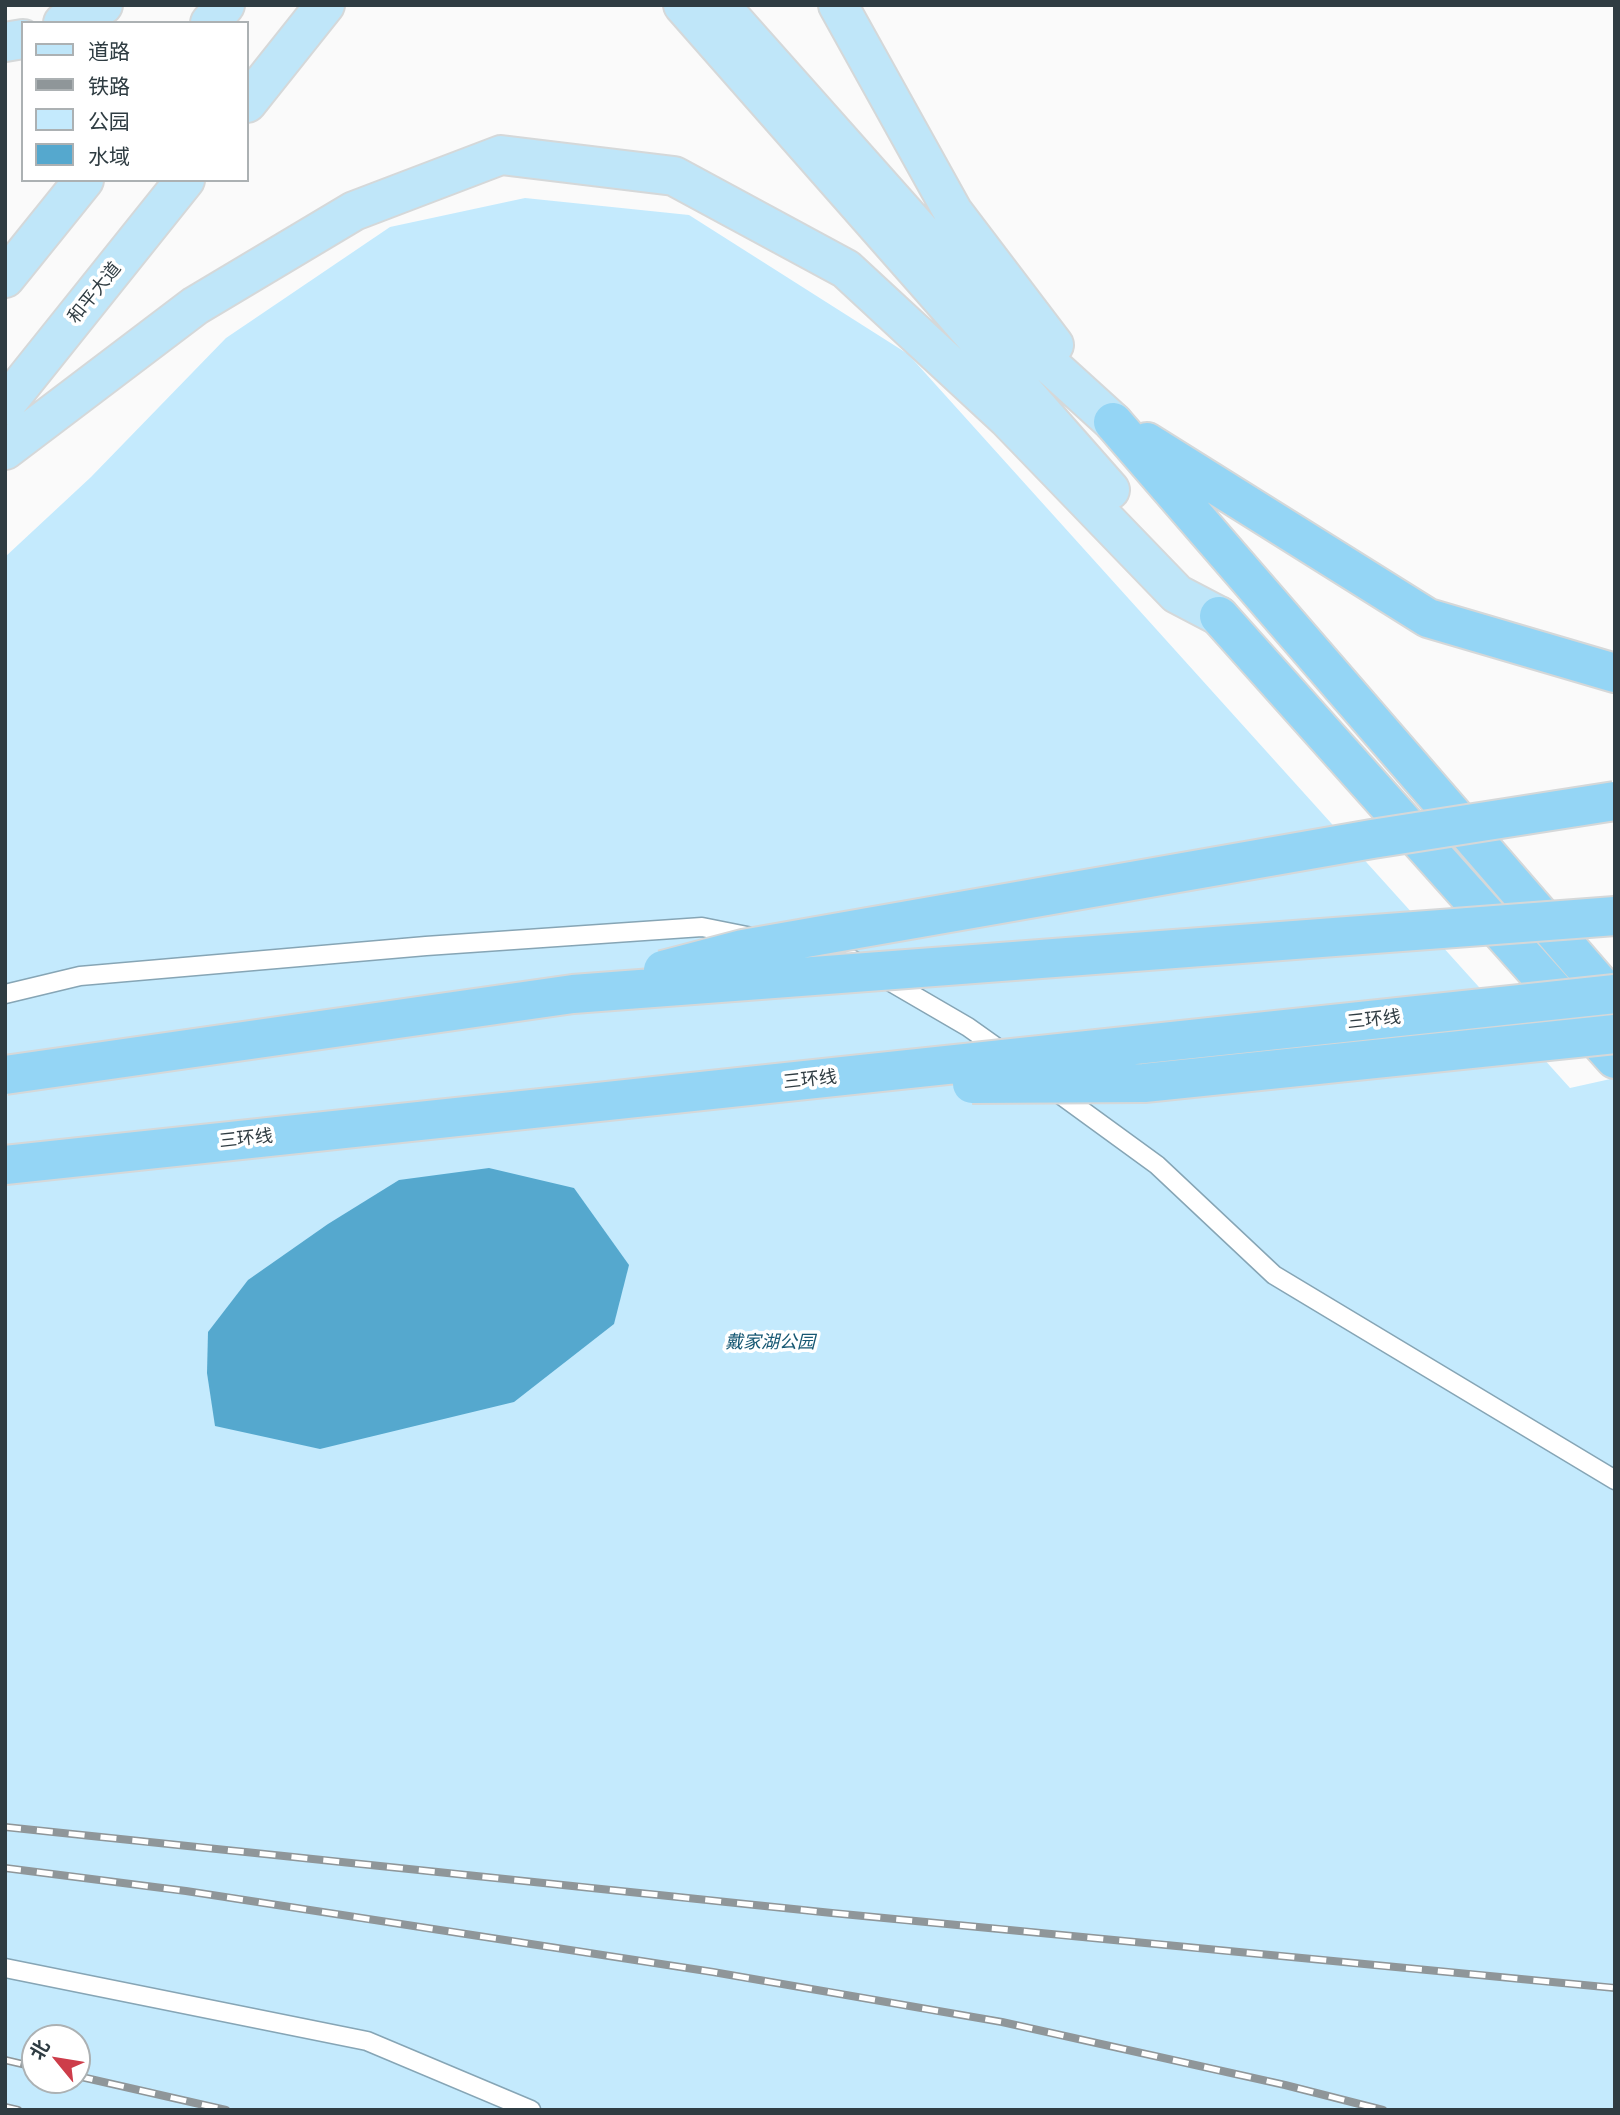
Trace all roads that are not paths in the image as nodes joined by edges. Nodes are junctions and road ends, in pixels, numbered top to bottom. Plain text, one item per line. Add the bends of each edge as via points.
1 (103, 5) edge
2 (225, 5) edge
3 (325, 5) edge
4 (683, 5) edge
5 (719, 5) edge
6 (838, 5) edge
7 (67, 21) edge
8 (213, 21) edge
9 (248, 102) edge
10 (82, 182) edge
11 (183, 182) edge
12 (5, 278) edge
13 (988, 328) junction
14 (5, 405) edge
15 (1113, 422) junction
16 (5, 450) edge
17 (1219, 616) junction
18 (1615, 673) edge
19 (1615, 801) edge
20 (1615, 916) edge
21 (5, 994) edge
22 (573, 994) junction
23 (1615, 994) edge
24 (1615, 1002) edge
25 (1615, 1034) edge
26 (1615, 1059) edge
27 (5, 1074) edge
28 (756, 1085) junction
29 (5, 1165) edge
30 (1615, 1480) edge
31 (5, 1968) edge
32 (531, 2110) edge

1 - 7 main road
2 - 8 main road
3 - 9 main road
4 - 13 main road
5 - 13 main road
6 - 15 main road via 953,212
10 - 12 main road
11 - 14 main road, 和平大道
13 - 15 main road
13 - 17 main road
15 - 18 highway via 1428,618
15 - 24 highway
16 - 17 main road via 195,306 355,211 501,155 674,176 846,269 1007,418 1177,594
17 - 26 highway
19 - 22 highway, bridge via 743,949
20 - 22 highway, bridge
21 - 30 lane via 80,976 702,927 846,957 968,1027 1157,1165 1274,1275
22 - 27 highway, bridge
23 - 28 highway, 三环线, bridge
25 - 28 highway, bridge via 1144,1083
28 - 29 highway, 三环线, bridge
31 - 32 lane via 367,2041

